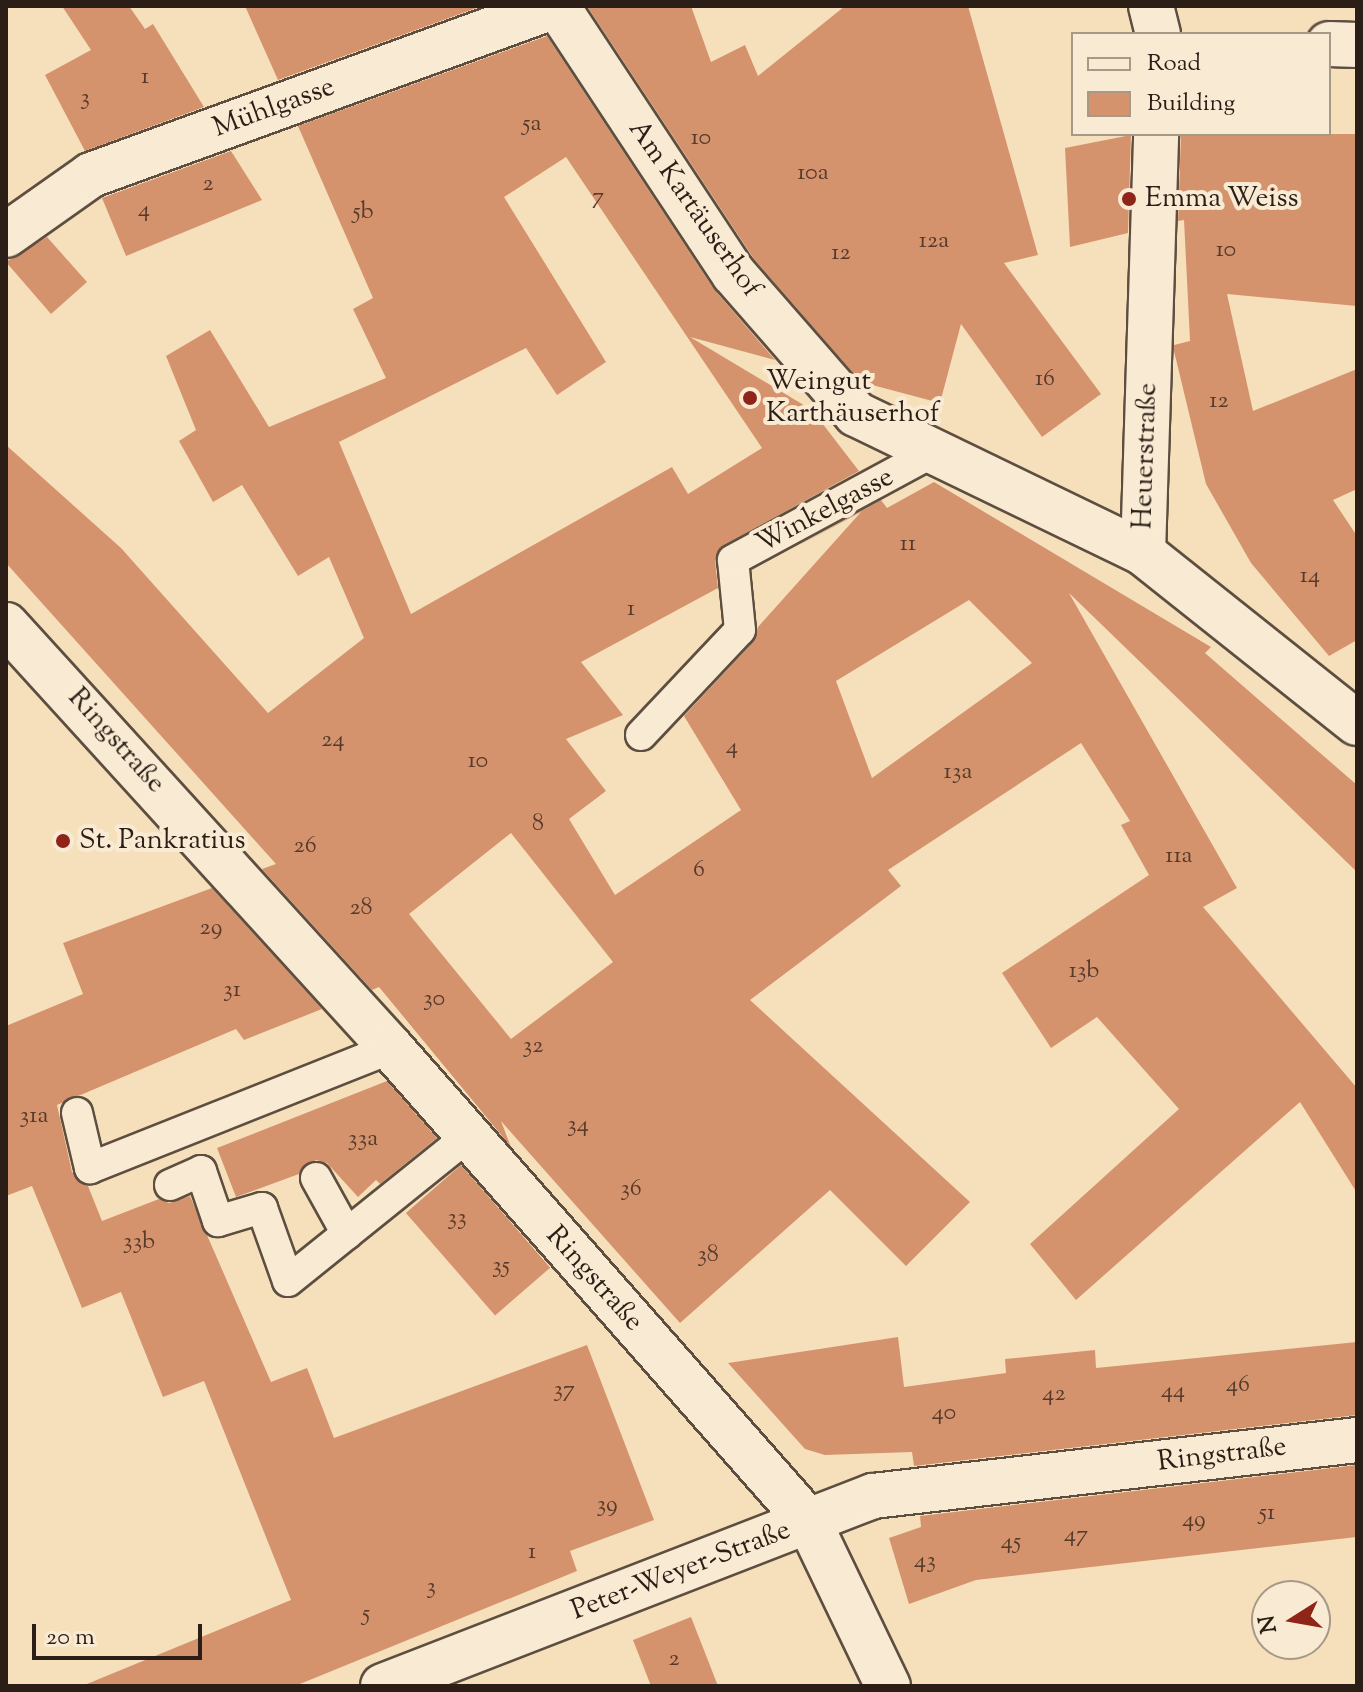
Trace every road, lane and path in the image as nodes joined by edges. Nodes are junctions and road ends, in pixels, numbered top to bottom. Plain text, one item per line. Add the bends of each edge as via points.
1 (556, 6) edge
2 (1151, 6) edge
3 (1158, 32) edge
4 (1331, 44) edge
5 (1357, 45) edge
6 (1156, 136) edge
7 (6, 235) edge
8 (935, 451) junction
9 (1143, 553) junction
10 (6, 625) edge
11 (1357, 723) edge
12 (641, 735) dead end
13 (391, 1048) junction
14 (77, 1113) dead end
15 (467, 1137) junction
16 (316, 1178) dead end
17 (170, 1185) dead end
18 (347, 1234) junction
19 (1357, 1440) edge
20 (809, 1522) junction
21 (383, 1686) edge
22 (888, 1686) edge

1 - 7 street, Mühlgasse via 91,175
1 - 8 street, Am Kartäuserhof via 734,274 856,414
2 - 3 street
4 - 5 street
6 - 9 street, Heuerstraße
8 - 9 street, Am Kartäuserhof
8 - 12 lane, Winkelgasse via 733,560 740,630
9 - 11 street, Heuerstraße
10 - 13 street, Ringstraße
13 - 14 lane via 90,1168
13 - 15 street, Ringstraße
15 - 18 lane
15 - 20 street, Ringstraße
16 - 18 lane
17 - 18 lane via 201,1171 218,1221 262,1208 288,1281
19 - 20 street, Ringstraße via 873,1496
20 - 21 street, Peter-Weyer-Straße
20 - 22 street, Peter-Weyer-Straße

